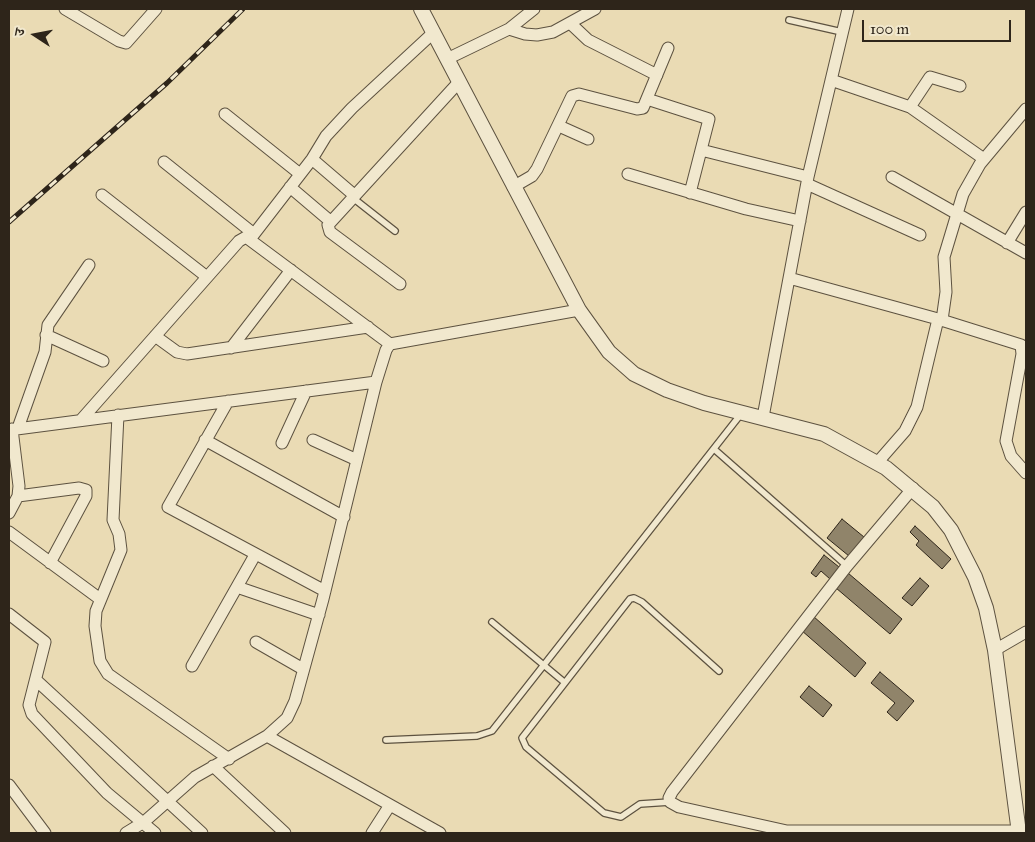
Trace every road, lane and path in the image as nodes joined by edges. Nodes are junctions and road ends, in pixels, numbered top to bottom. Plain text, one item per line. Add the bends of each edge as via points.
1 (65, 9) edge
2 (156, 9) edge
3 (421, 9) edge
4 (534, 9) edge
5 (595, 9) edge
6 (848, 9) edge
7 (789, 20) dead end
8 (570, 23) junction
9 (508, 29) junction
10 (842, 32) junction
11 (433, 33) junction
12 (668, 48) dead end
13 (447, 59) junction
14 (657, 75) junction
15 (831, 80) junction
16 (459, 82) junction
17 (960, 86) dead end
18 (647, 99) junction
19 (910, 108) junction
20 (1026, 109) edge
21 (225, 114) dead end
22 (559, 126) junction
23 (588, 139) dead end
24 (701, 150) junction
25 (312, 159) junction
26 (984, 160) junction
27 (164, 162) dead end
28 (300, 174) junction
29 (628, 174) dead end
30 (892, 177) dead end
31 (808, 181) junction
32 (290, 187) junction
33 (513, 187) junction
34 (690, 193) junction
35 (102, 194) dead end
36 (353, 196) junction
37 (1026, 212) edge
38 (955, 214) junction
39 (330, 221) junction
40 (800, 221) junction
41 (395, 231) dead end
42 (920, 235) dead end
43 (252, 236) junction
44 (1008, 243) junction
45 (1026, 253) edge
46 (88, 265) dead end
47 (291, 270) junction
48 (207, 277) junction
49 (789, 278) junction
50 (400, 284) dead end
51 (579, 310) junction
52 (940, 319) junction
53 (368, 327) junction
54 (46, 335) junction
55 (155, 336) junction
56 (390, 344) junction
57 (231, 348) junction
58 (103, 361) dead end
59 (376, 382) junction
60 (306, 391) junction
61 (228, 401) junction
62 (742, 412) junction
63 (118, 415) junction
64 (763, 417) junction
65 (81, 420) junction
66 (13, 429) edge
67 (205, 440) junction
68 (313, 440) dead end
69 (282, 443) dead end
70 (714, 449) junction
71 (358, 460) junction
72 (877, 463) junction
73 (1026, 473) edge
74 (913, 488) junction
75 (18, 496) junction
76 (9, 513) edge
77 (344, 517) junction
78 (9, 532) edge
79 (255, 555) junction
80 (50, 562) junction
81 (848, 566) junction
82 (237, 587) junction
83 (325, 591) junction
84 (100, 599) junction
85 (9, 614) edge
86 (318, 615) junction
87 (492, 622) dead end
88 (1026, 632) edge
89 (256, 642) dead end
90 (995, 650) junction
91 (544, 665) junction
92 (192, 666) dead end
93 (303, 669) junction
94 (720, 671) dead end
95 (36, 680) junction
96 (564, 682) junction
97 (267, 736) junction
98 (386, 740) dead end
99 (229, 758) junction
100 (213, 766) junction
101 (9, 785) edge
102 (166, 801) junction
103 (670, 802) junction
104 (390, 805) junction
105 (142, 823) junction
106 (1019, 832) edge
107 (45, 833) edge
108 (126, 833) edge
109 (155, 833) edge
110 (202, 833) edge
111 (285, 833) edge
112 (373, 833) edge
113 (440, 833) edge

1 - 2 street via 126,43
3 - 11 street
4 - 9 street
5 - 8 street
6 - 10 street
7 - 10 lane
8 - 9 street via 553,32 537,35
8 - 14 street via 588,40
9 - 13 street
10 - 15 street
11 - 13 street
11 - 25 street via 352,108 326,136
12 - 14 street
13 - 16 street
14 - 18 street
15 - 19 street
15 - 31 street
16 - 33 street
16 - 36 street
17 - 19 street via 930,77
18 - 22 street via 643,108 637,109 574,95
18 - 24 street via 709,119
19 - 26 street
20 - 26 street
21 - 28 street
22 - 23 street
22 - 33 street via 534,173
24 - 31 street
24 - 34 street
25 - 28 street
25 - 36 street
26 - 38 street via 969,181
27 - 43 street
28 - 32 street
29 - 34 street
30 - 38 street
31 - 40 street
31 - 42 street
32 - 39 street
32 - 43 street
33 - 51 street
34 - 40 street via 746,210
35 - 48 street
36 - 39 street
36 - 41 lane
37 - 44 street
38 - 44 street
38 - 52 street via 944,257 946,292
39 - 50 street via 330,232
40 - 49 street
43 - 47 street
43 - 48 street via 242,238
44 - 45 street
46 - 54 street via 48,325
47 - 53 street
47 - 57 street
48 - 55 street
49 - 52 street
49 - 64 street
51 - 56 street
51 - 62 street via 609,352 634,374 667,390
52 - 72 street via 917,407 905,431
52 - 73 street via 1021,345 1006,441 1011,456
53 - 56 street
53 - 57 street
54 - 58 street
54 - 66 street via 45,352
55 - 57 street via 182,354
55 - 65 street
56 - 59 street
59 - 60 street
59 - 71 street
60 - 61 street
60 - 69 street
61 - 63 street
61 - 67 street
62 - 64 street
62 - 70 lane
63 - 65 street
63 - 84 street via 113,520 121,550
64 - 72 street via 824,434
65 - 66 street
66 - 75 street
67 - 77 street
67 - 79 street via 168,507
68 - 71 street
70 - 81 lane
70 - 91 lane
71 - 77 street
72 - 74 street
74 - 81 street
74 - 90 street via 951,530 975,577
75 - 76 street
75 - 80 street via 79,488 86,490 86,496
77 - 83 street
78 - 80 street
79 - 82 street
79 - 83 street
80 - 84 street
81 - 103 street via 672,792
82 - 86 street
82 - 92 street
83 - 86 street
84 - 99 street via 95,626 104,669
85 - 95 street via 45,642
86 - 93 street
87 - 91 lane
88 - 90 street
89 - 93 street
90 - 106 street
91 - 96 lane
91 - 98 lane via 492,731 483,736
93 - 97 street via 287,718
94 - 96 lane via 634,598 626,603
95 - 102 street
95 - 105 street via 29,704 32,714 99,786
96 - 103 lane via 524,734 522,742 526,747 604,813 621,817 640,804
97 - 99 street
97 - 104 street
99 - 100 street
100 - 102 street
100 - 111 street
101 - 107 street
102 - 105 street
102 - 110 street
103 - 106 street via 679,807 787,831
104 - 112 street
104 - 113 street
105 - 108 street
105 - 109 street

